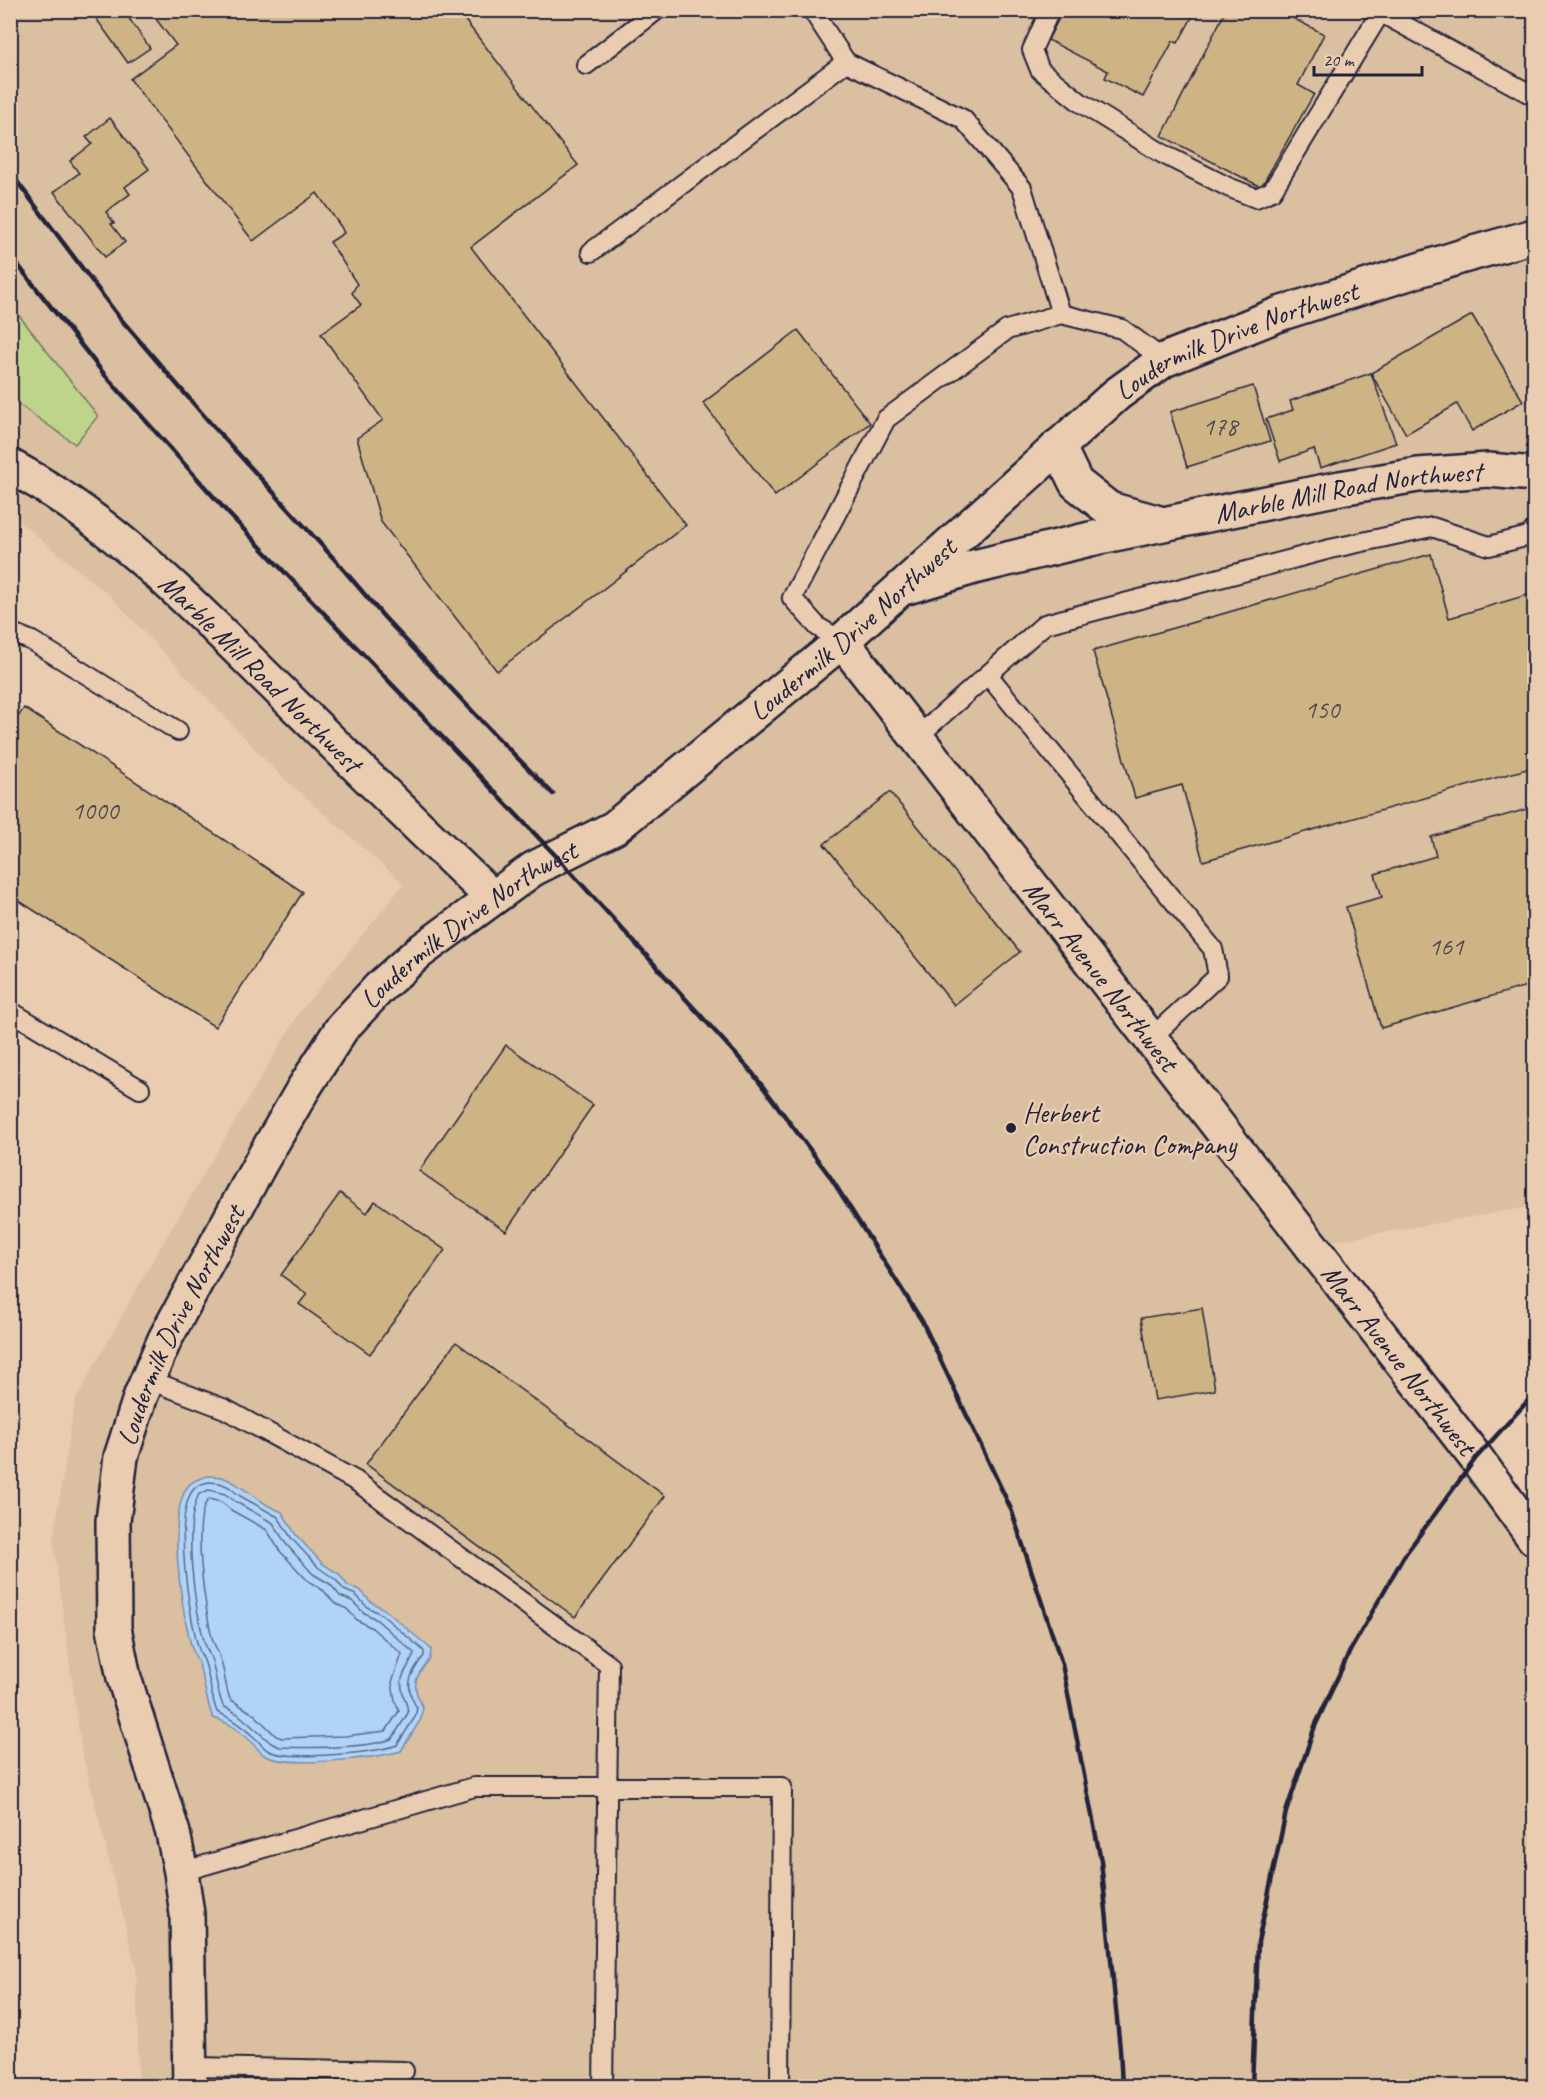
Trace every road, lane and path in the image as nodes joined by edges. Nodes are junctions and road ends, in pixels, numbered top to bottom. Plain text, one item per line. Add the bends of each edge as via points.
1 (657, 10) edge
2 (812, 10) edge
3 (1050, 10) edge
4 (1380, 11) edge
5 (846, 62) junction
6 (586, 65) dead end
7 (1534, 96) edge
8 (1534, 236) edge
9 (591, 252) dead end
10 (1061, 314) junction
11 (1164, 360) junction
12 (1058, 446) junction
13 (10, 465) edge
14 (1534, 474) edge
15 (1163, 524) junction
16 (1534, 530) edge
17 (898, 590) junction
18 (10, 632) edge
19 (842, 640) junction
20 (988, 675) junction
21 (178, 731) dead end
22 (917, 737) junction
23 (493, 898) junction
24 (10, 1011) edge
25 (1151, 1038) junction
26 (140, 1089) dead end
27 (147, 1379) junction
28 (1534, 1538) edge
29 (608, 1786) junction
30 (181, 1872) junction
31 (404, 2071) dead end
32 (191, 2077) edge
33 (603, 2086) edge
34 (780, 2086) edge

1 - 6 lane
2 - 5 lane
3 - 4 lane via 1032,50 1040,70 1081,103 1163,154 1256,198 1272,191
4 - 7 lane
5 - 9 lane
5 - 10 lane via 963,119 986,145 1022,188
8 - 11 street, Loudermilk Drive Northwest via 1282,313
10 - 11 lane via 1122,329
10 - 19 lane via 1007,330 886,419 792,598 818,627
11 - 12 street, Loudermilk Drive Northwest via 1117,394
12 - 15 street, Marble Mill Road Northwest via 1076,483 1109,509
12 - 17 street, Loudermilk Drive Northwest
13 - 23 street, Marble Mill Road Northwest via 87,513 144,560
14 - 15 street, Marble Mill Road Northwest via 1488,470 1418,475
15 - 17 street, Marble Mill Road Northwest via 1090,538
16 - 20 lane via 1529,536 1489,546 1432,526 1045,624
17 - 19 street, Loudermilk Drive Northwest
18 - 21 lane via 32,641
19 - 22 street, Marr Avenue Northwest
19 - 23 street, Loudermilk Drive Northwest via 614,828 533,869
20 - 22 lane
20 - 25 lane via 1213,949 1218,976
22 - 25 street, Marr Avenue Northwest
23 - 27 street, Loudermilk Drive Northwest via 418,953 342,1029 261,1162
24 - 26 lane
25 - 28 street, Marr Avenue Northwest
27 - 29 lane via 225,1409 356,1481 609,1665
27 - 30 street, Loudermilk Drive Northwest via 120,1468 113,1521 114,1628 124,1678 173,1833
29 - 30 lane via 474,1787
29 - 33 lane
29 - 34 lane via 782,1787
30 - 32 street, Loudermilk Drive Northwest via 187,1914
31 - 32 lane

